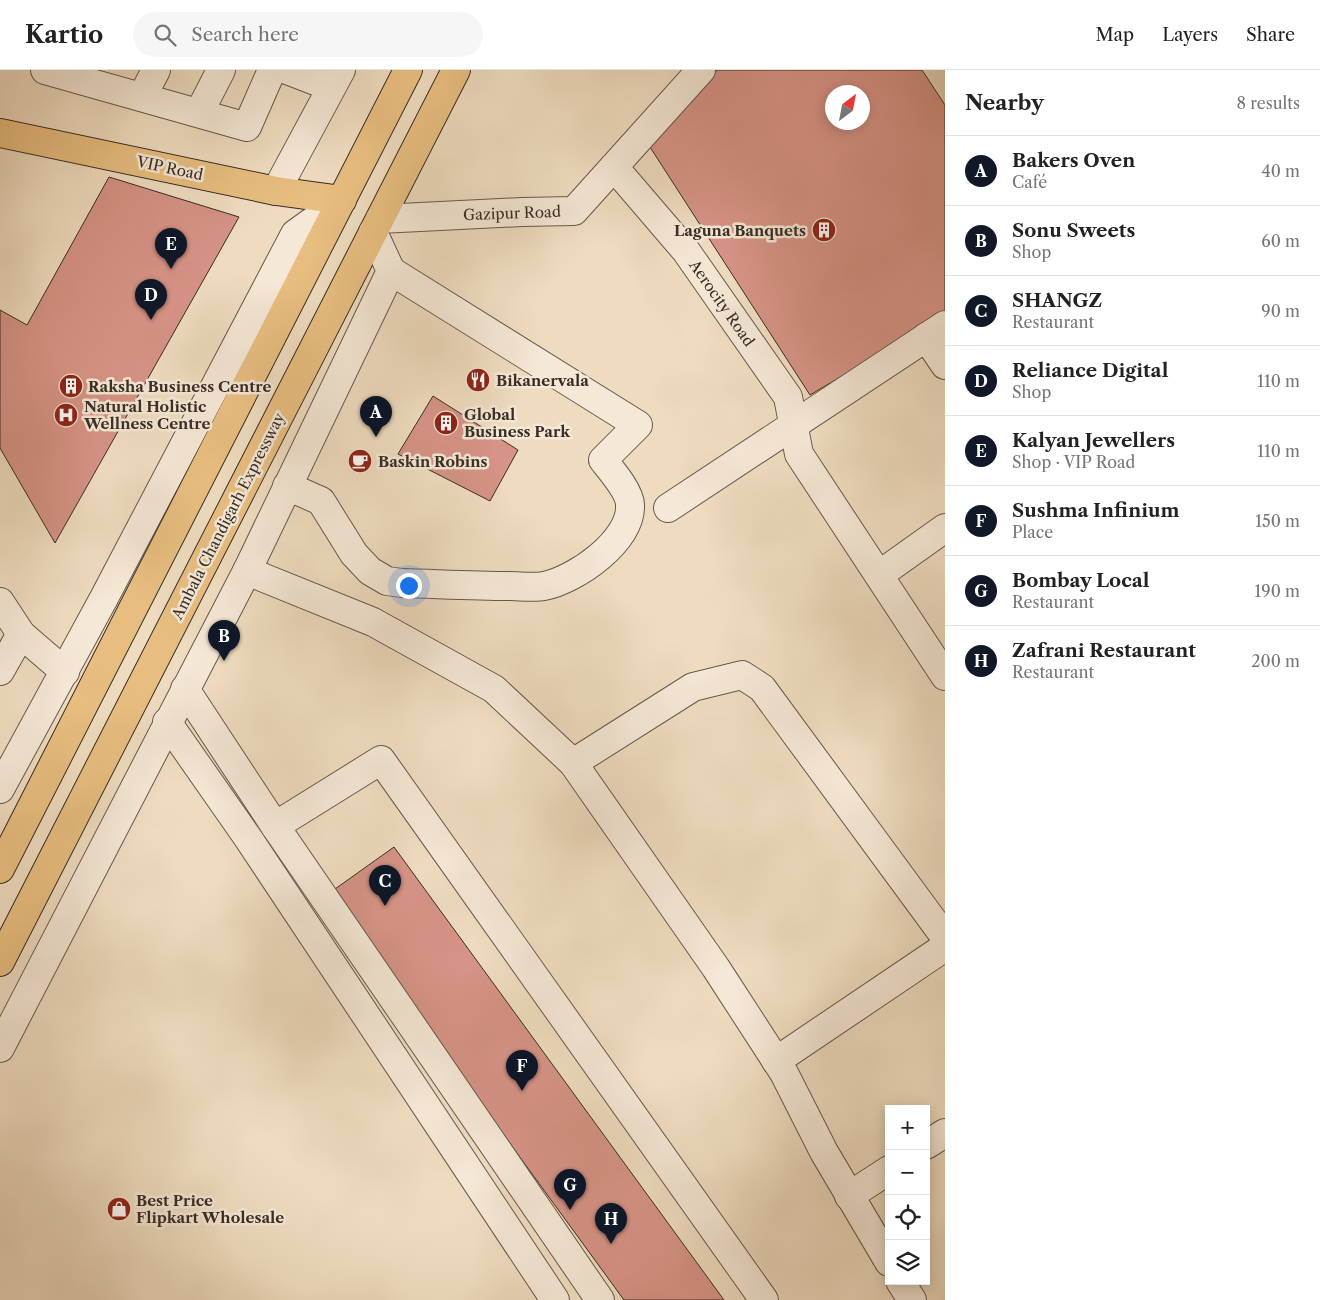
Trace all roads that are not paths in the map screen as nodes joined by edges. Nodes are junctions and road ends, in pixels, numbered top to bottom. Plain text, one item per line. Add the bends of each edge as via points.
1 (44, 70) edge
2 (156, 70) edge
3 (221, 70) edge
4 (272, 70) edge
5 (287, 70) edge
6 (408, 70) edge
7 (456, 70) edge
8 (701, 70) edge
9 (82, 75) edge
10 (336, 79) edge
11 (142, 97) junction
12 (199, 113) junction
13 (0, 133) edge
14 (614, 167) junction
15 (276, 191) junction
16 (342, 200) junction
17 (376, 226) junction
18 (391, 271) junction
19 (936, 331) edge
20 (945, 365) edge
21 (794, 425) junction
22 (287, 486) junction
23 (668, 508) dead end
24 (945, 528) edge
25 (247, 571) junction
26 (879, 575) junction
27 (0, 602) edge
28 (21, 634) junction
29 (0, 671) edge
30 (65, 672) junction
31 (945, 676) edge
32 (185, 689) junction
33 (167, 722) junction
34 (573, 763) junction
35 (0, 789) edge
36 (275, 826) junction
37 (0, 869) edge
38 (340, 920) junction
39 (945, 936) edge
40 (314, 939) junction
41 (945, 947) edge
42 (0, 962) edge
43 (0, 1048) edge
44 (776, 1061) junction
45 (945, 1133) edge
46 (930, 1142) edge
47 (885, 1173) edge
48 (849, 1196) junction
49 (885, 1255) edge
50 (903, 1285) edge
51 (555, 1300) edge
52 (600, 1300) edge
53 (764, 1300) edge
54 (912, 1300) edge

1 - 9 street
2 - 11 street
3 - 12 street
4 - 12 street via 247,126
5 - 10 street
6 - 16 main road
7 - 17 main road, Ambala Chandigarh Expressway
8 - 14 street, Gazipur Road
9 - 11 street
10 - 15 street
11 - 12 street
13 - 15 main road, VIP Road
14 - 17 street, Gazipur Road via 574,212 522,212
14 - 21 street, Aerocity Road via 686,251 788,397
15 - 16 main road, VIP Road
16 - 30 street via 295,234
16 - 37 main road
17 - 18 street
17 - 42 main road, Ambala Chandigarh Expressway
18 - 22 street
18 - 22 street via 638,425 603,460 620,482 631,504 620,538 574,573 544,586 402,583 370,571 354,554 321,501
19 - 20 street
19 - 21 street
21 - 23 street
21 - 26 street, Aerocity Road via 799,454
22 - 25 street
24 - 26 street
25 - 32 street
25 - 34 street via 373,622 494,689
26 - 31 street, Aerocity Road
27 - 28 street
28 - 29 street
28 - 30 street
30 - 35 street
32 - 33 street
32 - 36 street
33 - 40 street
33 - 43 street
34 - 39 street via 693,687 742,675 762,688
34 - 44 street via 716,968
36 - 38 street
36 - 53 street via 380,760
38 - 40 street
38 - 52 street
40 - 51 street
41 - 44 street
44 - 48 street
45 - 46 street
47 - 48 street
48 - 49 street
50 - 54 street

